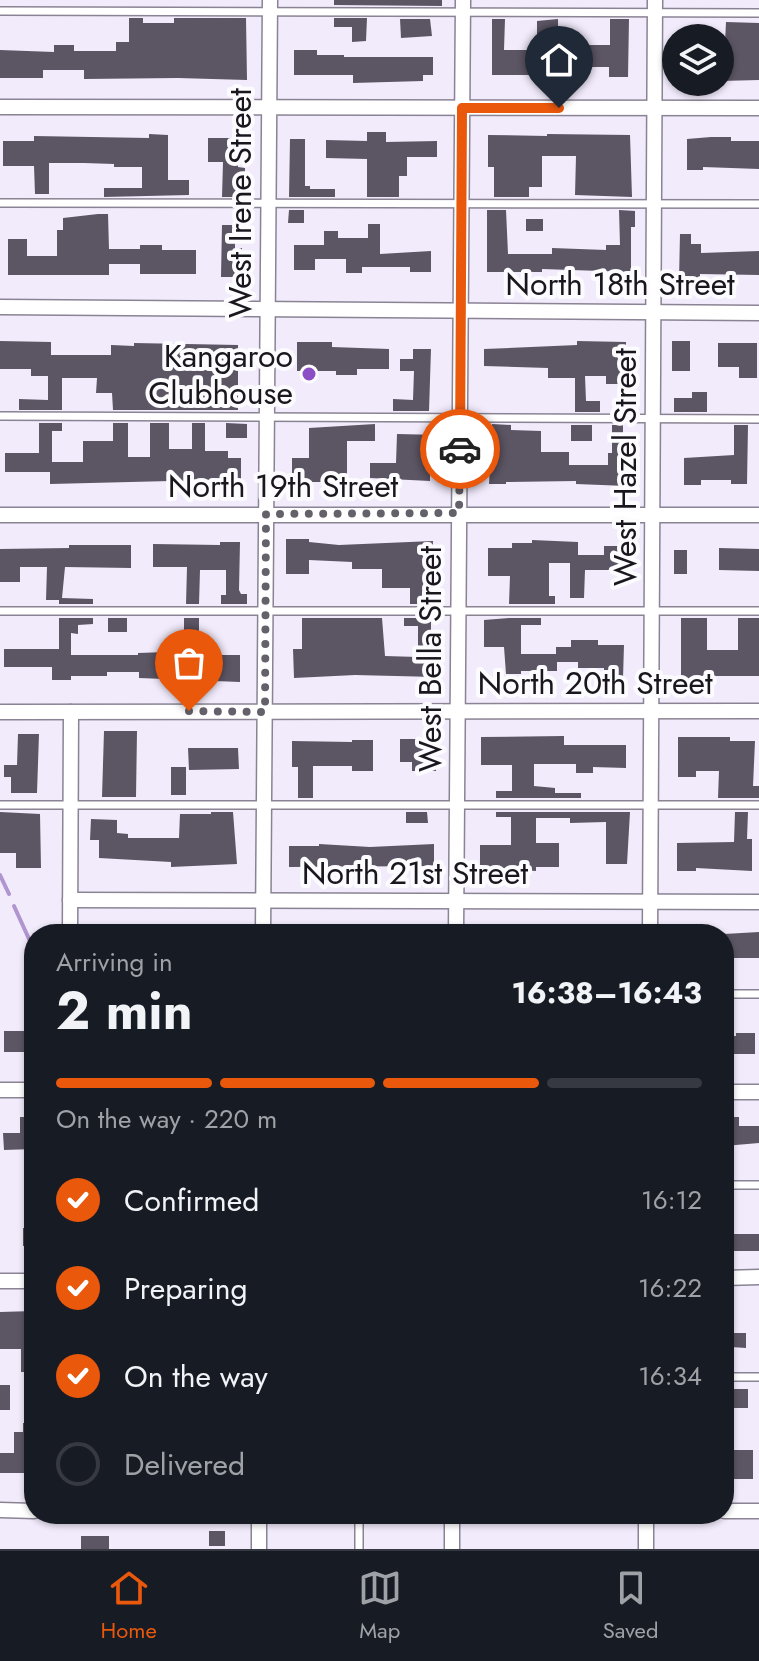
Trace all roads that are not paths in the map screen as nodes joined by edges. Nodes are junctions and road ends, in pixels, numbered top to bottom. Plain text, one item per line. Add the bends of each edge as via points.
1 (463, 6) edge
2 (270, 7) edge
3 (655, 7) edge
4 (0, 11) edge
5 (759, 13) edge
6 (269, 106) junction
7 (0, 107) edge
8 (462, 108) junction
9 (655, 108) junction
10 (759, 108) edge
11 (0, 203) edge
12 (268, 204) junction
13 (654, 204) junction
14 (759, 204) edge
15 (461, 205) junction
16 (0, 307) edge
17 (268, 308) junction
18 (460, 310) junction
19 (654, 312) junction
20 (759, 313) edge
21 (0, 416) edge
22 (267, 416) junction
23 (460, 418) junction
24 (653, 419) junction
25 (759, 419) edge
26 (459, 513) junction
27 (266, 514) junction
28 (652, 514) junction
29 (0, 515) edge
30 (759, 515) edge
31 (0, 611) edge
32 (266, 611) junction
33 (459, 611) junction
34 (652, 611) junction
35 (759, 611) edge
36 (458, 711) junction
37 (651, 711) junction
38 (759, 711) edge
39 (0, 712) edge
40 (71, 712) junction
41 (265, 712) junction
42 (0, 805) edge
43 (71, 805) junction
44 (264, 805) junction
45 (457, 805) junction
46 (650, 805) junction
47 (759, 805) edge
48 (70, 900) junction
49 (263, 900) junction
50 (457, 901) junction
51 (650, 901) junction
52 (759, 902) edge
53 (70, 924) edge
54 (263, 924) edge
55 (456, 924) edge
56 (650, 924) edge
57 (734, 994) edge
58 (759, 994) edge
59 (0, 1090) edge
60 (24, 1090) edge
61 (734, 1092) edge
62 (759, 1092) edge
63 (734, 1185) edge
64 (759, 1185) edge
65 (759, 1277) edge
66 (734, 1278) edge
67 (0, 1281) edge
68 (24, 1281) edge
69 (734, 1377) edge
70 (759, 1377) edge
71 (0, 1510) edge
72 (24, 1511) edge
73 (734, 1511) edge
74 (759, 1511) edge
75 (259, 1524) edge
76 (359, 1524) edge
77 (452, 1524) edge
78 (646, 1524) edge
79 (259, 1549) edge
80 (359, 1549) edge
81 (452, 1549) edge
82 (646, 1549) edge

1 - 2 lane
1 - 3 lane
1 - 8 street, West Bella Street
2 - 4 lane
2 - 6 street, West Irene Street
3 - 5 lane
3 - 9 street, West Hazel Street
6 - 7 street
6 - 8 street
6 - 12 street, West Irene Street
8 - 9 street
8 - 15 street, West Bella Street
9 - 10 street
9 - 13 street, West Hazel Street
11 - 12 lane
12 - 15 lane
12 - 17 street, West Irene Street
13 - 14 lane
13 - 15 lane
13 - 19 street, West Hazel Street
15 - 18 street, West Bella Street
16 - 17 street, North 18th Street
17 - 18 street, North 18th Street
17 - 22 street, West Irene Street
18 - 19 street, North 18th Street
18 - 23 street, West Bella Street
19 - 20 street, North 18th Street
19 - 24 street, West Hazel Street
21 - 22 lane
22 - 23 lane
22 - 27 street, West Irene Street
23 - 24 lane
23 - 26 street, West Bella Street
24 - 25 lane
24 - 28 street, West Hazel Street
26 - 27 street, North 19th Street
26 - 28 street, North 19th Street
26 - 33 street, West Bella Street
27 - 29 street, North 19th Street
27 - 32 street, West Irene Street
28 - 30 street, North 19th Street
28 - 34 street, West Hazel Street
31 - 32 lane
32 - 33 lane
32 - 41 street, West Irene Street
33 - 34 lane
33 - 36 street, West Bella Street
34 - 35 lane
34 - 37 street, West Hazel Street
36 - 37 street, North 20th Street
36 - 41 street, North 20th Street
36 - 45 street, West Bella Street
37 - 38 street, North 20th Street
37 - 46 street, West Hazel Street
39 - 40 street, North 20th Street
40 - 41 street, North 20th Street
40 - 43 street
41 - 44 street, West Irene Street
42 - 43 lane
43 - 44 lane
43 - 48 street
44 - 45 lane
44 - 49 street, West Irene Street
45 - 46 lane
45 - 50 street, West Bella Street
46 - 47 lane
46 - 51 street, West Hazel Street
48 - 49 street, North 21st Street
48 - 53 street
49 - 50 street, North 21st Street
49 - 54 street, West Irene Street
50 - 51 street, North 21st Street
50 - 55 street, West Bella Street
51 - 52 street, North 21st Street
51 - 56 street, West Hazel Street
57 - 58 lane
59 - 60 street
61 - 62 street
63 - 64 lane
65 - 66 street
67 - 68 street
69 - 70 lane
71 - 72 street
73 - 74 street
75 - 79 street
76 - 80 lane
77 - 81 street
78 - 82 street

